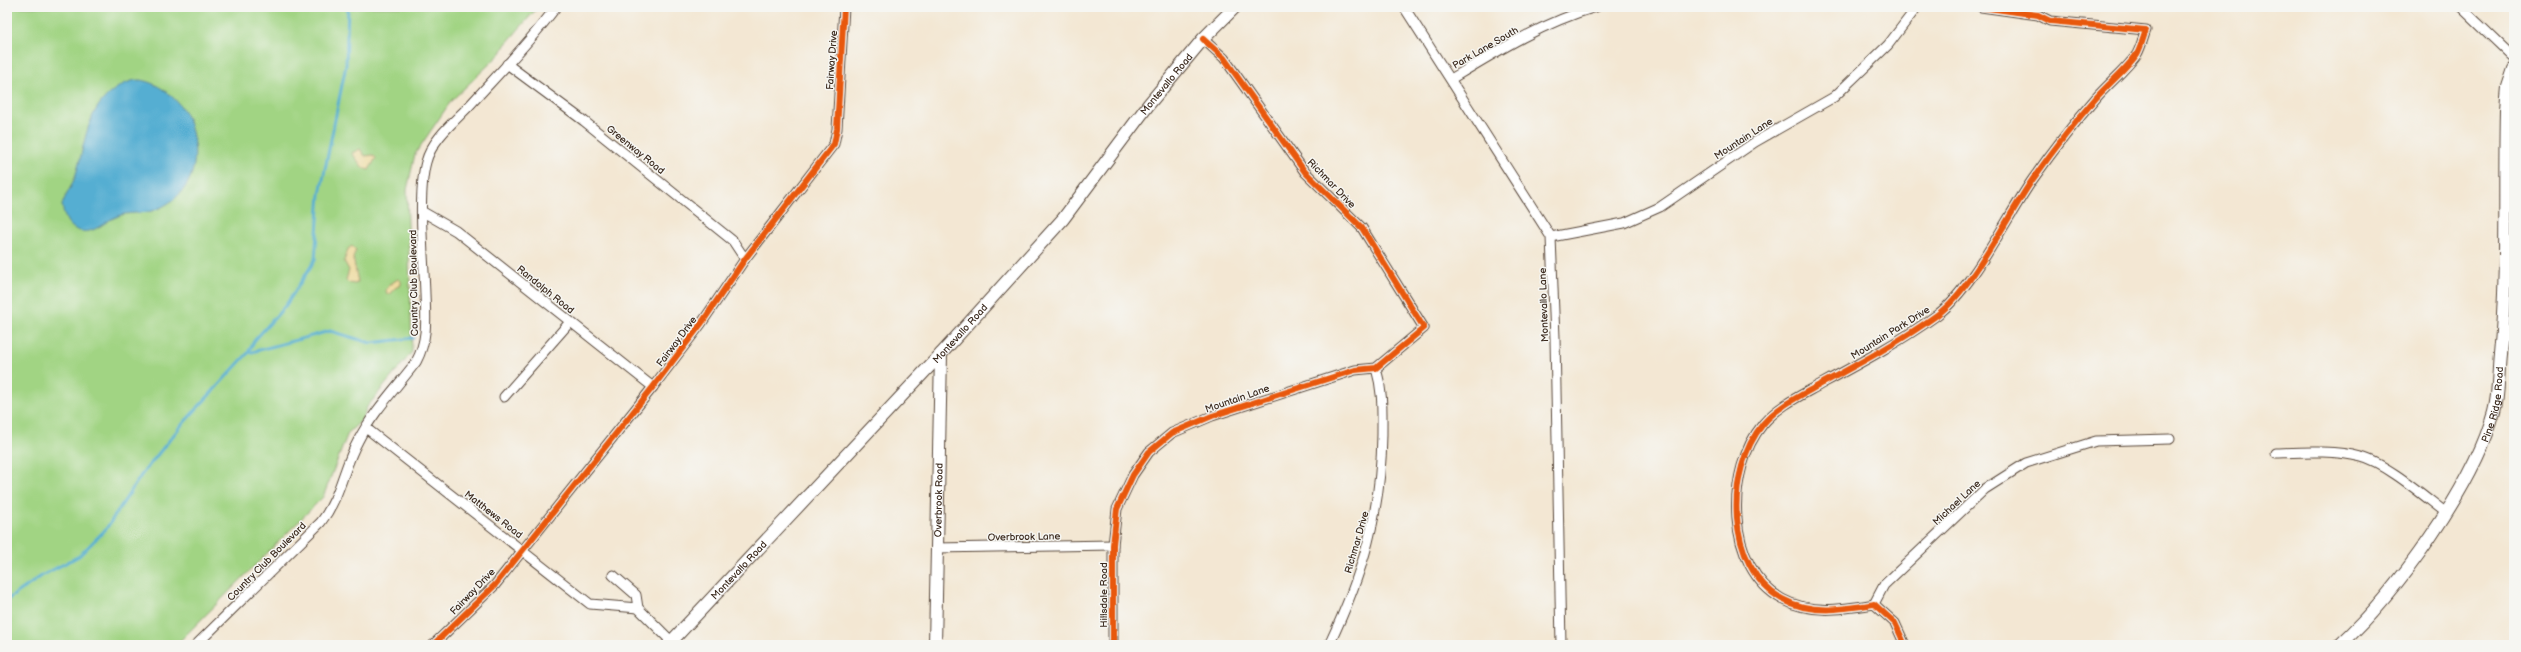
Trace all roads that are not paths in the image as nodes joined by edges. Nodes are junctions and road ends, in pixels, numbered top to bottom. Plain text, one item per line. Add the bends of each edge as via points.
1 (556, 7) edge
2 (844, 7) edge
3 (1235, 7) edge
4 (1404, 7) edge
5 (1596, 7) edge
6 (1917, 7) edge
7 (1981, 7) edge
8 (2461, 7) edge
9 (1572, 10) edge
10 (1203, 39) junction
11 (2514, 58) edge
12 (507, 64) junction
13 (2514, 69) edge
14 (1451, 79) junction
15 (423, 212) junction
16 (1551, 237) junction
17 (745, 258) junction
18 (570, 322) junction
19 (940, 354) junction
20 (1376, 368) junction
21 (653, 387) junction
22 (504, 397) dead end
23 (366, 428) junction
24 (2170, 439) dead end
25 (2276, 453) dead end
26 (2445, 512) junction
27 (1113, 545) junction
28 (936, 548) junction
29 (522, 550) junction
30 (613, 575) dead end
31 (1874, 604) junction
32 (638, 608) junction
33 (669, 643) edge
34 (196, 645) edge
35 (432, 645) edge
36 (935, 645) edge
37 (1112, 645) edge
38 (1329, 645) edge
39 (1561, 645) edge
40 (1904, 645) edge
41 (2340, 645) edge

1 - 12 street, Country Club Boulevard
2 - 17 street, Fairway Drive via 834,144
3 - 10 main road, Montevallo Road
4 - 14 street
5 - 9 street, Park Lane South
6 - 16 street, Mountain Lane via 1888,44 1834,97 1755,142 1660,207 1624,222
7 - 31 street, Mountain Park Drive via 2038,15 2050,21 2146,30 2137,54 2095,99 2033,179 1961,290 1939,314 1898,341 1779,408 1762,425 1742,461 1736,516 1742,546 1759,580 1781,598 1796,605 1833,611
8 - 11 street
9 - 14 street, Park Lane South via 1501,48
10 - 19 main road, Montevallo Road via 1149,104 1063,220
10 - 20 street, Richmar Drive via 1224,58 1305,172 1362,228 1424,328
12 - 15 street, Country Club Boulevard via 431,149 423,176
12 - 17 street, Greenway Road via 734,241
13 - 26 main road, Pine Ridge Road via 2508,88 2506,109 2504,308 2494,411 2474,462
14 - 16 street
15 - 18 street, Randolph Road via 456,231
15 - 23 street, Country Club Boulevard via 425,341 416,362
16 - 39 street, Montevallo Lane
17 - 21 street, Fairway Drive via 701,324
18 - 21 street, Randolph Road
18 - 22 street
19 - 28 main road, Overbrook Road
19 - 33 main road, Montevallo Road
20 - 27 street, Mountain Lane via 1348,372 1212,416 1172,433 1149,452 1133,475 1117,508
20 - 38 street, Richmar Drive via 1382,388 1381,474 1374,523 1350,602
21 - 29 street, Fairway Drive
23 - 29 street, Matthews Road
23 - 34 street, Country Club Boulevard via 357,442 337,497 321,522
24 - 31 street, Michael Lane via 2096,441 2026,463 1985,489 1884,585
25 - 26 street via 2328,451 2362,457 2400,478
26 - 41 main road, Pine Ridge Road via 2420,553 2354,632
27 - 28 street, Overbrook Lane
27 - 37 street, Hillsdale Road
28 - 36 main road, Overbrook Road
29 - 32 street, Matthews Road via 590,604
29 - 35 street, Fairway Drive via 495,585
30 - 32 street via 636,595
31 - 40 street via 1895,623
32 - 33 street

